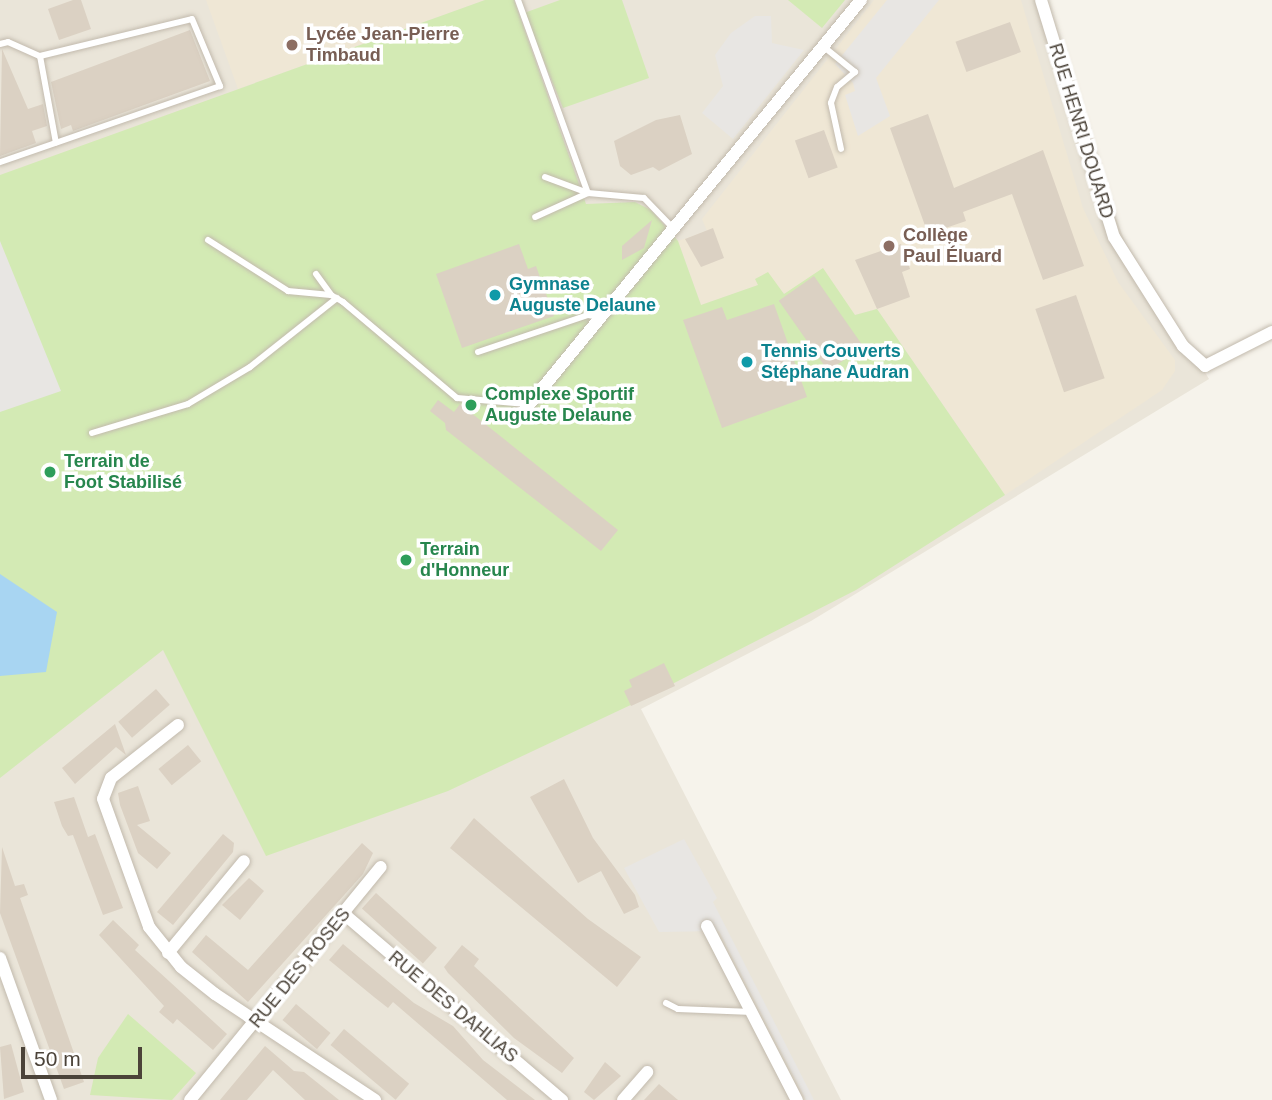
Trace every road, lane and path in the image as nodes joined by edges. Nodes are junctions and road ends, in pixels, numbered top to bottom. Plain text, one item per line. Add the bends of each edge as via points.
1 (518, 0) edge
2 (861, 0) edge
3 (1041, 0) edge
4 (0, 44) edge
5 (822, 45) junction
6 (40, 56) junction
7 (56, 142) junction
8 (841, 149) dead end
9 (0, 162) edge
10 (545, 177) dead end
11 (589, 193) junction
12 (535, 217) dead end
13 (673, 228) junction
14 (208, 240) dead end
15 (316, 274) dead end
16 (334, 297) junction
17 (603, 317) junction
18 (1272, 332) edge
19 (478, 352) dead end
20 (525, 409) joint
21 (92, 433) dead end
22 (177, 725) dead end
23 (244, 861) dead end
24 (381, 867) dead end
25 (344, 914) junction
26 (707, 926) dead end
27 (168, 953) junction
28 (0, 958) edge
29 (666, 1003) dead end
30 (752, 1012) junction
31 (255, 1023) junction
32 (648, 1072) dead end
33 (51, 1100) edge
34 (190, 1100) edge
35 (375, 1100) edge
36 (562, 1100) edge
37 (623, 1100) edge
38 (797, 1100) edge

1 - 11 lane
2 - 5 street
3 - 18 street, RUE HENRI DOUARD via 1114,237 1199,363 1210,363
4 - 6 lane via 8,42
5 - 8 lane via 855,72 837,87 831,103
5 - 13 street
6 - 7 lane
6 - 7 lane via 192,19 220,86
7 - 9 lane
10 - 11 lane
11 - 12 lane
11 - 13 lane via 644,198
13 - 17 street
14 - 16 lane via 288,291
15 - 16 lane
16 - 20 lane via 451,394
16 - 21 lane via 250,367 188,404
17 - 19 lane via 588,315
17 - 20 street
22 - 27 street via 111,778 103,799 149,927
23 - 27 street
24 - 25 street, RUE DES ROSES
25 - 31 street, RUE DES ROSES
25 - 36 street, RUE DES DAHLIAS
26 - 30 street
27 - 31 street
28 - 33 street
29 - 30 lane via 678,1009
30 - 38 street
31 - 34 street, RUE DES ROSES
31 - 35 street
32 - 37 street

